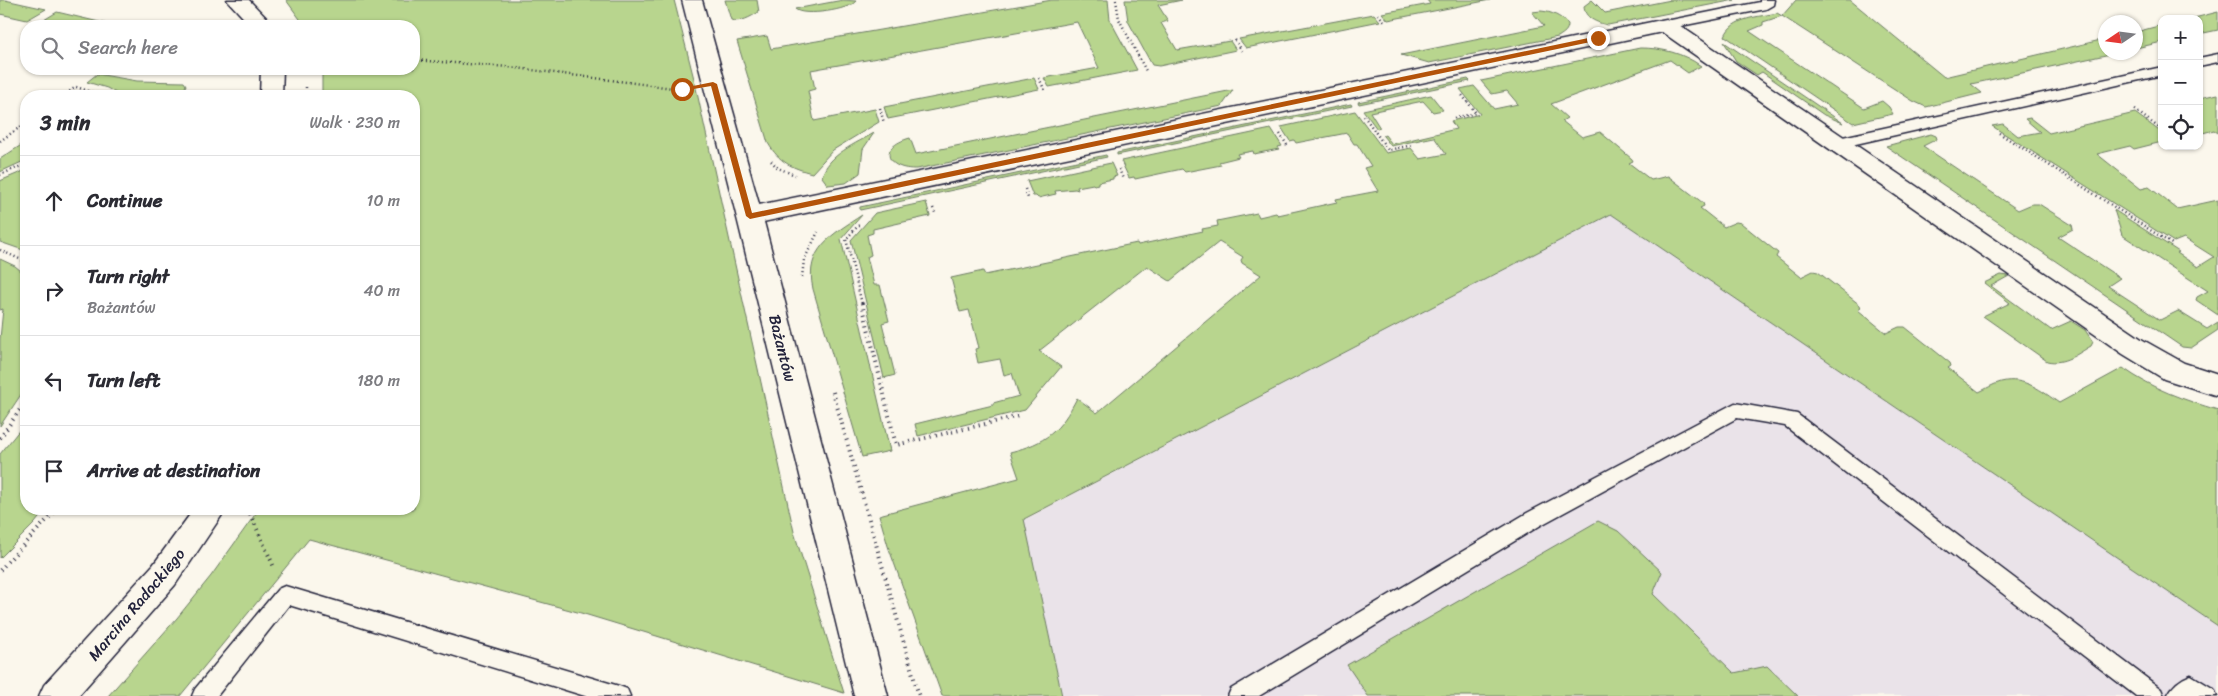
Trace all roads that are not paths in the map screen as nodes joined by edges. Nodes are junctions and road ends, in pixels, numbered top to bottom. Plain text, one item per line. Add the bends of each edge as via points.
1 (237, 0) edge
2 (692, 0) edge
3 (1767, 0) edge
4 (257, 20) edge
5 (1666, 25) junction
6 (2218, 58) edge
7 (2203, 61) edge
8 (2158, 71) edge
9 (272, 75) edge
10 (271, 90) edge
11 (1838, 143) junction
12 (750, 216) junction
13 (2218, 385) edge
14 (207, 515) edge
15 (211, 694) edge
16 (56, 696) edge
17 (619, 696) edge
18 (871, 696) edge
19 (1239, 696) edge
20 (2153, 696) edge
21 (2178, 696) edge
22 (2206, 696) edge

1 - 4 street
2 - 12 street, Bażantów
3 - 5 lane via 1766,4
5 - 11 street
5 - 12 street
6 - 7 lane
8 - 11 lane
9 - 10 street
11 - 13 street via 2133,347 2174,371
12 - 18 street, Bażantów
14 - 16 street, Marcina Radockiego via 164,575
15 - 17 lane via 285,595
19 - 20 lane via 1534,519 1735,410 1790,419
21 - 22 lane via 2191,685

